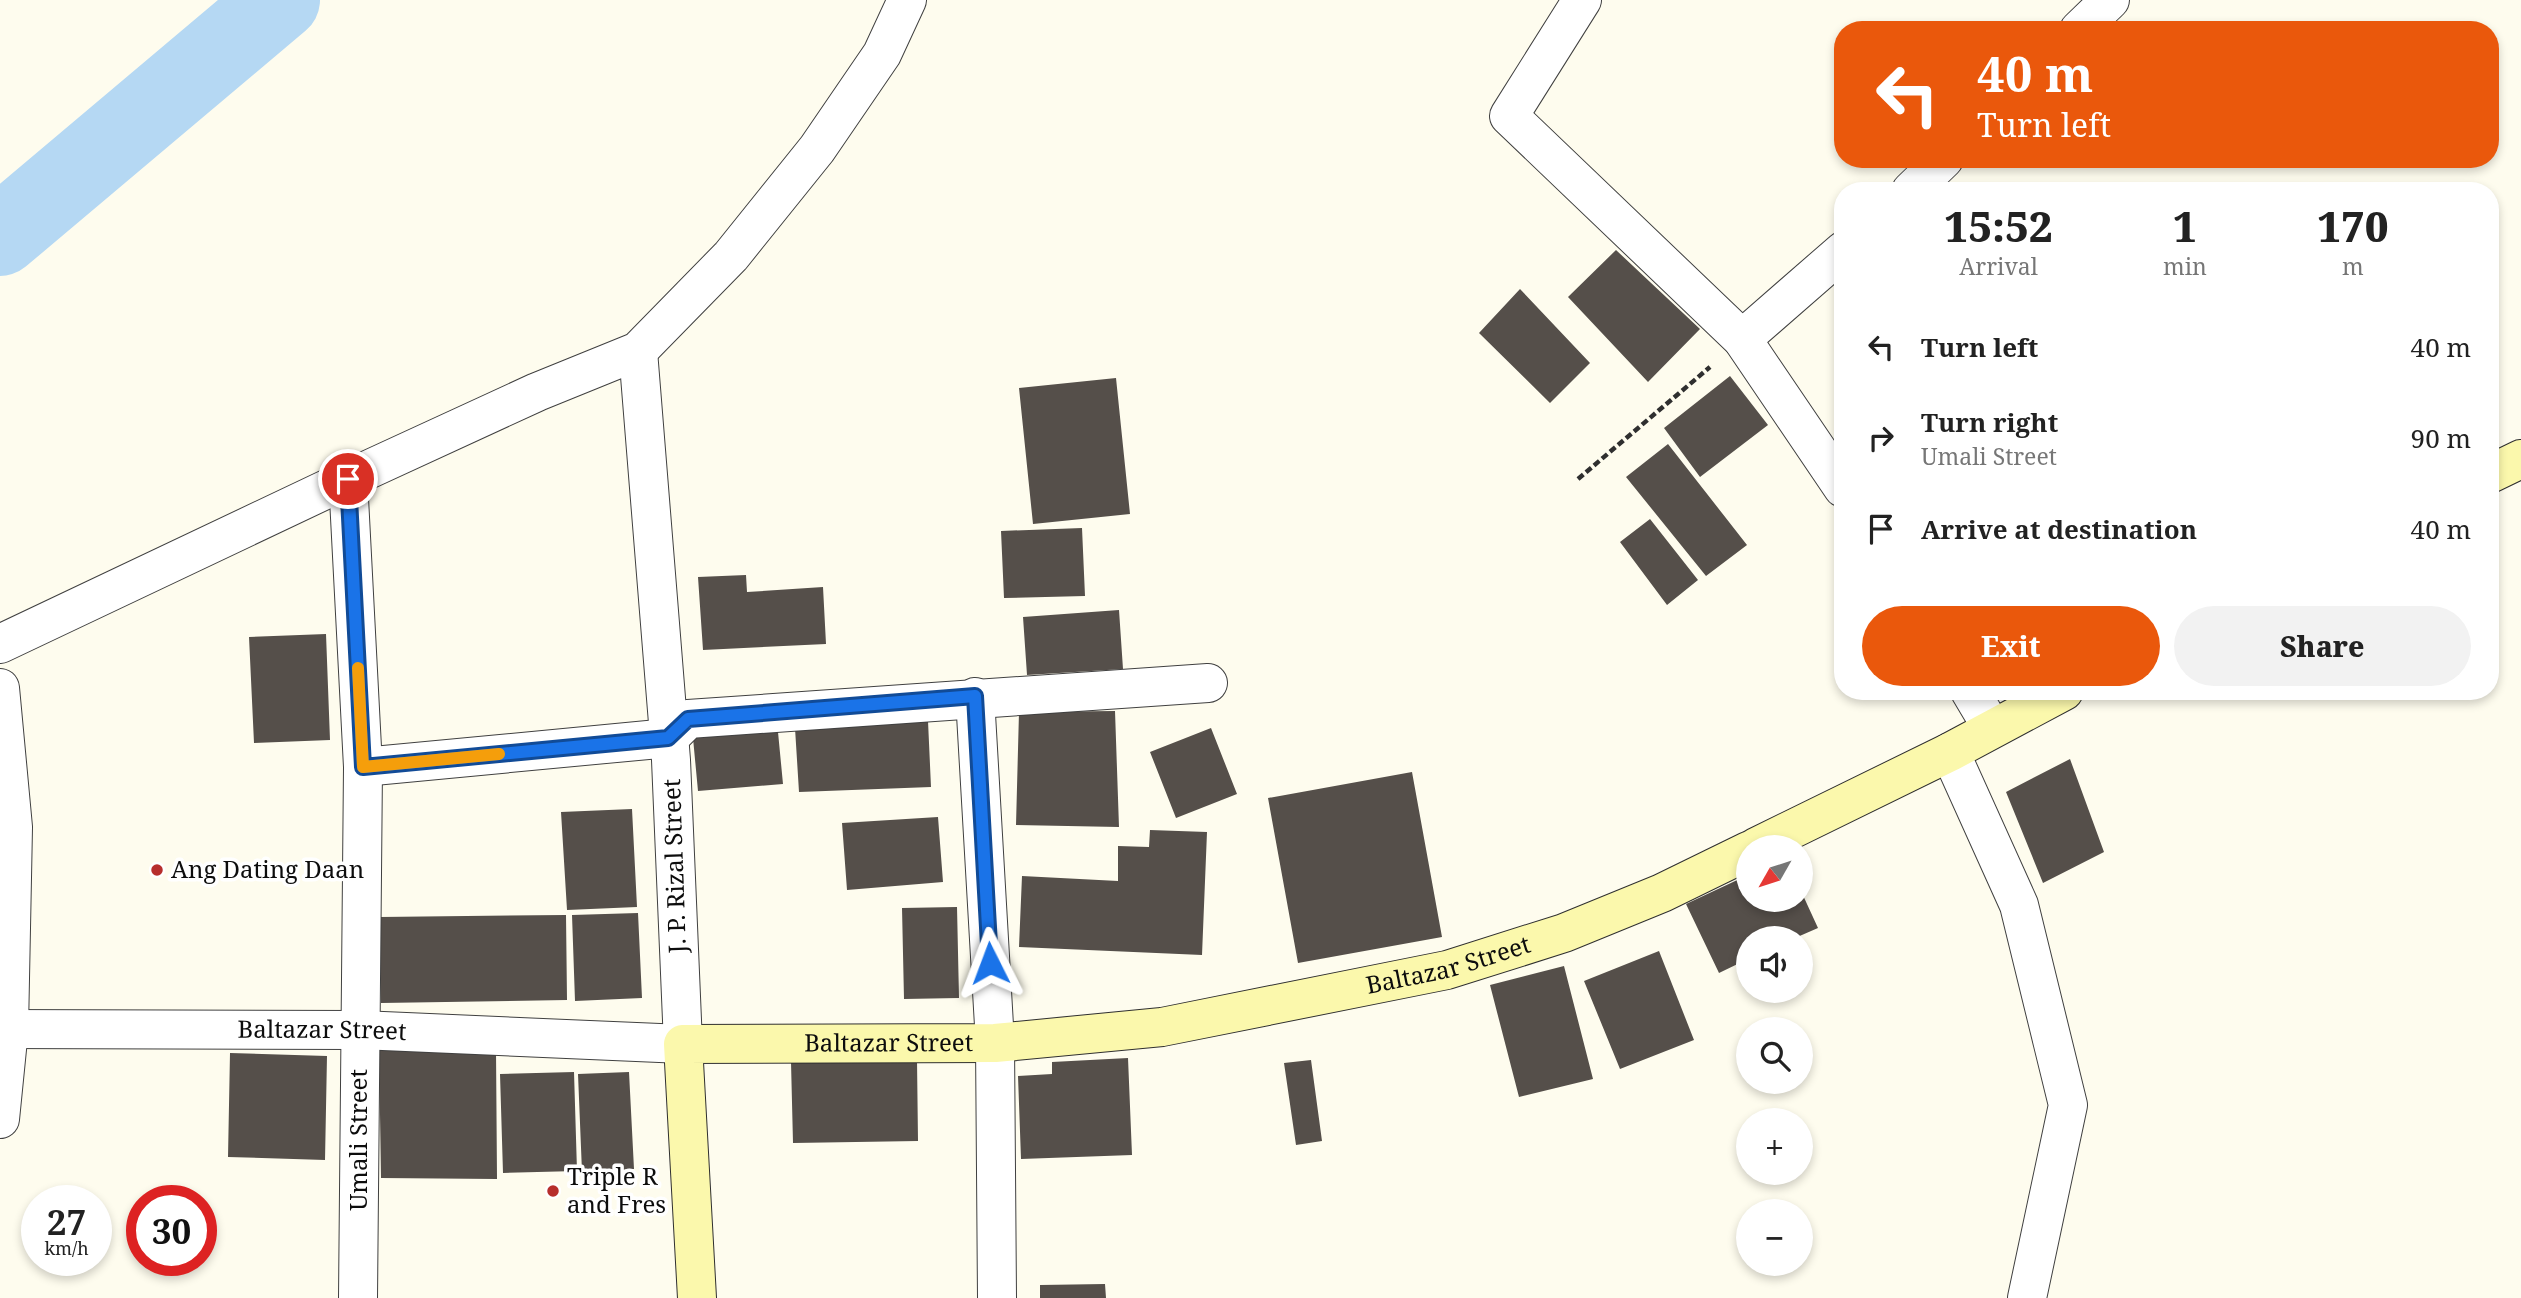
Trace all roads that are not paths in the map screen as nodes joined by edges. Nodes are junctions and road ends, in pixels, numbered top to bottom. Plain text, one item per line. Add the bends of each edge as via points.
1 (907, 0) edge
2 (1582, 0) edge
3 (2110, 0) edge
4 (2088, 21) edge
5 (1935, 168) edge
6 (1920, 182) edge
7 (1834, 259) edge
8 (1742, 339) junction
9 (638, 351) junction
10 (2521, 460) edge
11 (2499, 470) edge
12 (1834, 475) edge
13 (348, 479) junction
14 (0, 644) edge
15 (1208, 683) dead end
16 (0, 688) edge
17 (975, 696) junction
18 (1975, 700) edge
19 (2046, 700) edge
20 (1992, 728) junction
21 (668, 738) junction
22 (1950, 752) junction
23 (363, 767) junction
24 (1781, 835) edge
25 (1736, 857) edge
26 (4, 1029) edge
27 (360, 1030) junction
28 (995, 1043) junction
29 (683, 1044) junction
30 (0, 1119) edge
31 (358, 1298) edge
32 (698, 1298) edge
33 (997, 1298) edge
34 (2026, 1298) edge

1 - 9 street via 882,54 817,149 730,256
2 - 8 street via 1509,116
3 - 4 street
5 - 6 street
7 - 8 street
8 - 12 street
9 - 13 street
9 - 21 street, J. P. Rizal Street
10 - 11 main road
13 - 14 street
13 - 23 street, Umali Street
15 - 17 street
16 - 26 street via 13,827
17 - 21 street via 688,719
17 - 28 street
18 - 20 street
19 - 20 main road
20 - 22 main road
21 - 23 street
21 - 29 street, J. P. Rizal Street
22 - 24 main road
22 - 34 street via 2019,905 2068,1105
23 - 27 street, Umali Street
25 - 28 main road, Baltazar Street via 1564,933 1447,970 1162,1027
26 - 27 street, Baltazar Street
26 - 30 street
27 - 29 street, Baltazar Street
27 - 31 street, Umali Street
28 - 29 main road, Baltazar Street
28 - 33 street
29 - 32 main road, J. P. Rizal Street

